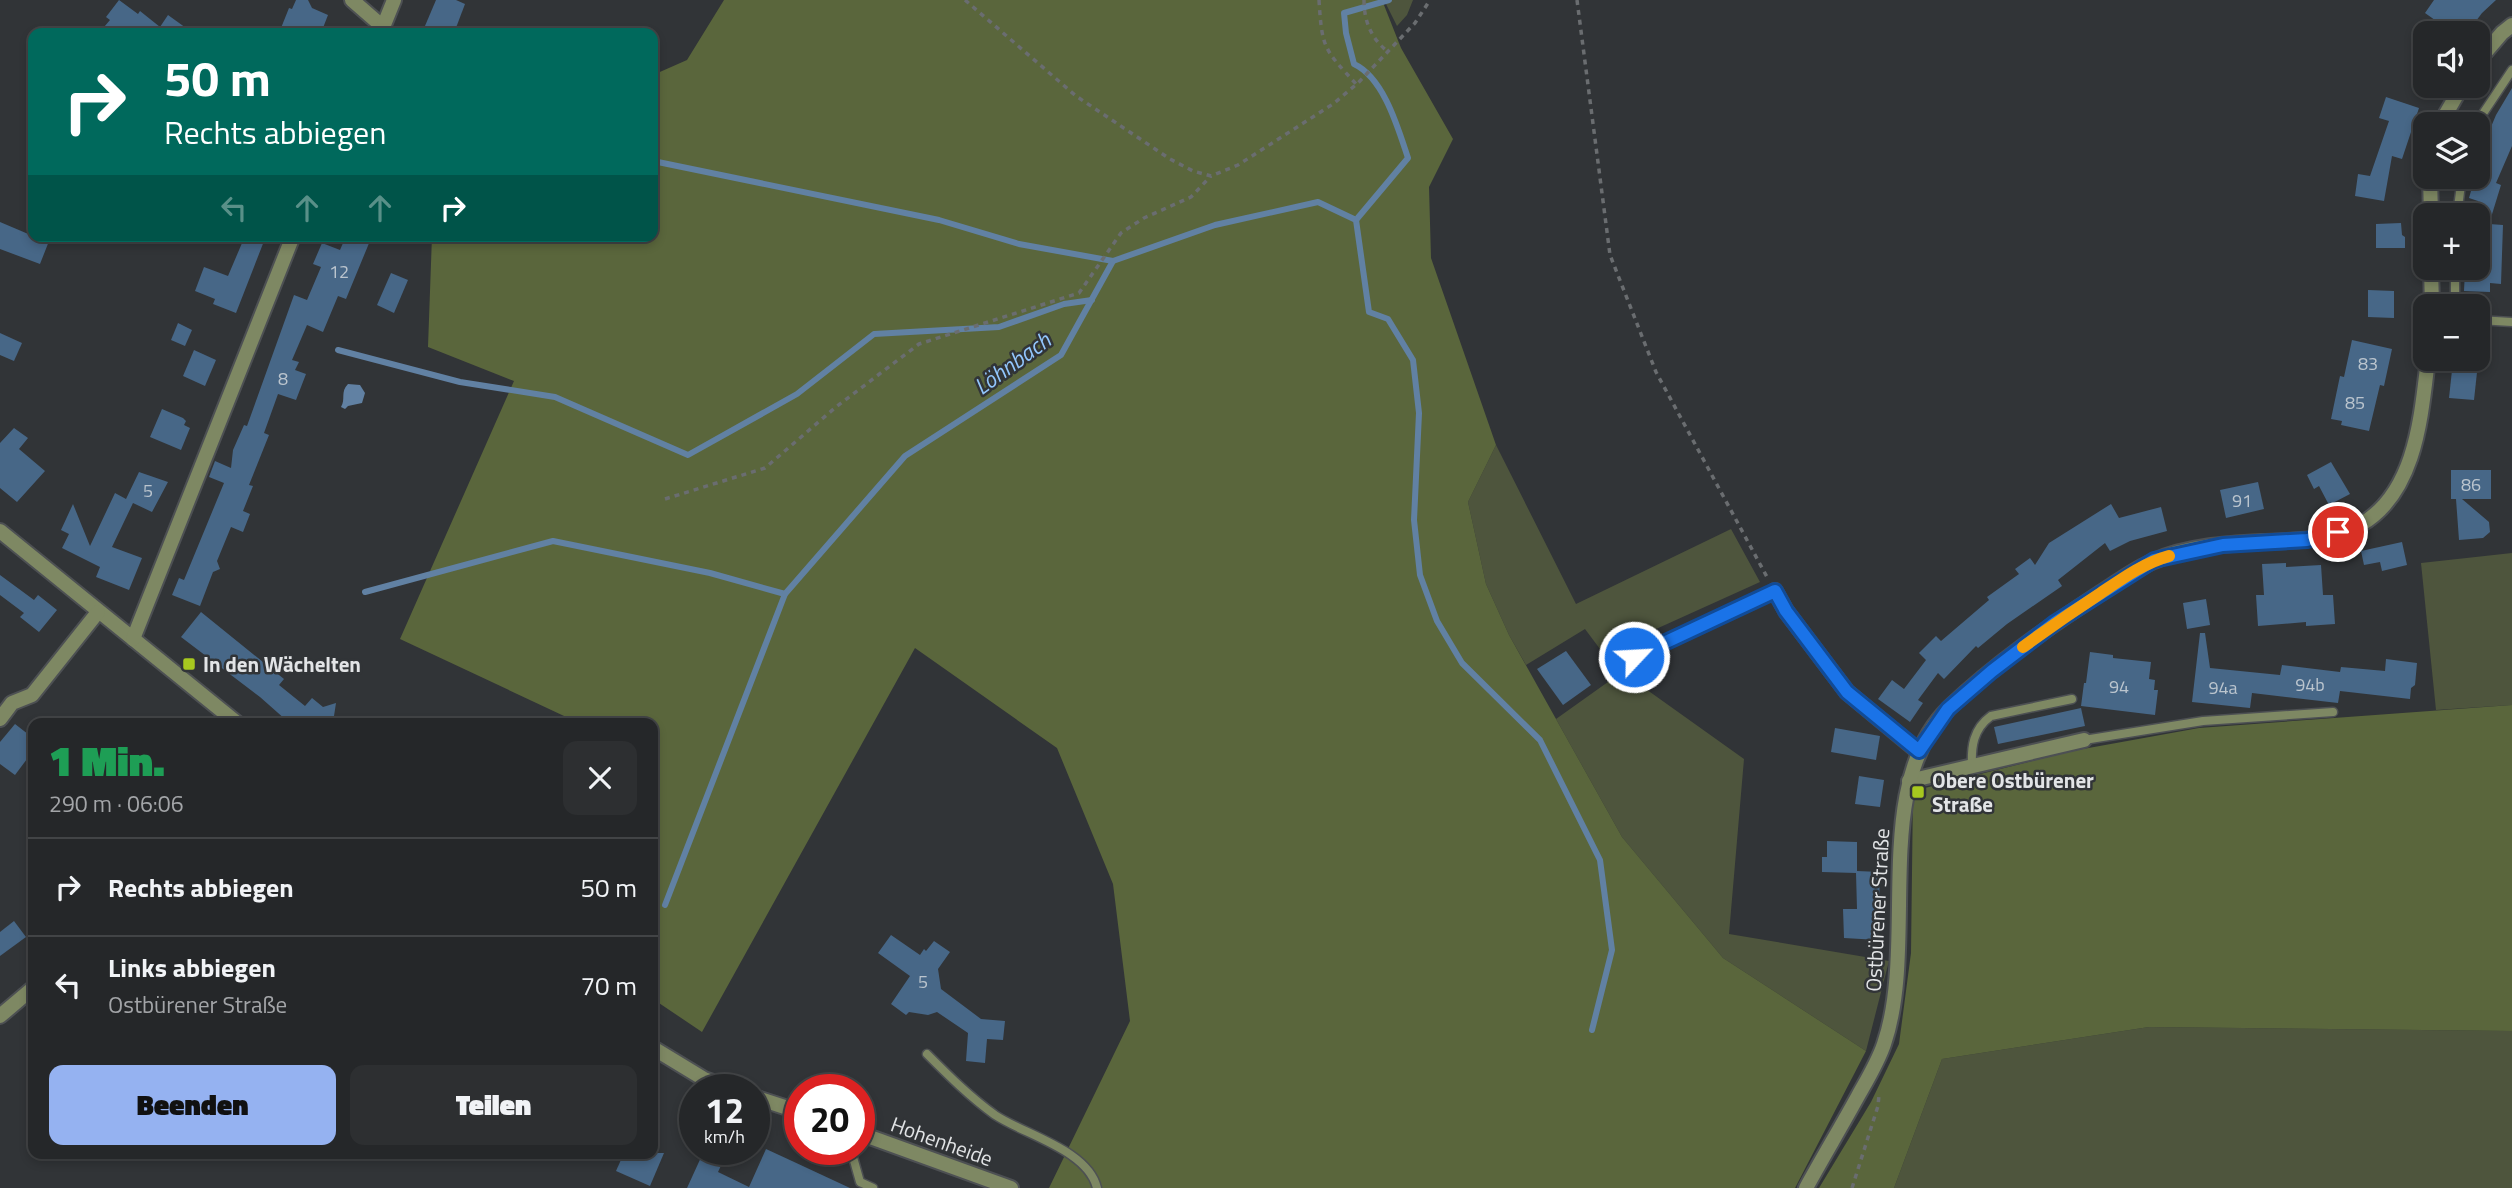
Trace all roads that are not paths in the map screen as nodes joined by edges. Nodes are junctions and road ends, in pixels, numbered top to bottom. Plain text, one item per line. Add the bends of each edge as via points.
1 (352, 0) edge
2 (394, 0) edge
3 (2512, 25) edge
4 (379, 28) edge
5 (382, 28) edge
6 (2490, 47) edge
7 (2512, 69) edge
8 (2484, 112) edge
9 (290, 242) edge
10 (2490, 321) edge
11 (2512, 322) edge
12 (2427, 371) edge
13 (0, 531) edge
14 (1775, 591) joint
15 (98, 612) junction
16 (133, 639) junction
17 (1634, 657) dead end
18 (2072, 699) dead end
19 (2333, 712) dead end
20 (231, 718) edge
21 (0, 719) edge
22 (2084, 740) joint
23 (1919, 751) junction
24 (1972, 768) junction
25 (1909, 781) junction
26 (28, 992) edge
27 (0, 1016) edge
28 (658, 1051) edge
29 (927, 1054) dead end
30 (696, 1074) edge
31 (875, 1139) edge
32 (855, 1165) edge
33 (873, 1188) edge
34 (1011, 1188) edge
35 (1097, 1188) edge
36 (1806, 1188) edge

1 - 4 street
2 - 5 street
3 - 6 street
7 - 8 lane
9 - 16 street
10 - 11 lane
12 - 23 street, Ostbürener Straße via 2406,473 2376,514 2358,526 2307,540 2223,545 2154,560 2056,622 1992,671 1948,709
13 - 15 street
14 - 17 lane
14 - 23 street via 1847,692
15 - 16 street
15 - 21 street via 33,695 12,703
16 - 20 street
18 - 24 lane via 1991,716 1975,735
19 - 22 lane via 2203,721
22 - 24 street
23 - 25 street, Ostbürener Straße
24 - 25 street
25 - 36 street, Ostbürener Straße via 1903,810 1900,950 1884,1044
26 - 27 street
28 - 30 street
29 - 35 lane via 996,1115 1076,1157 1096,1180
31 - 34 street, Hohenheide
32 - 33 lane via 860,1182

